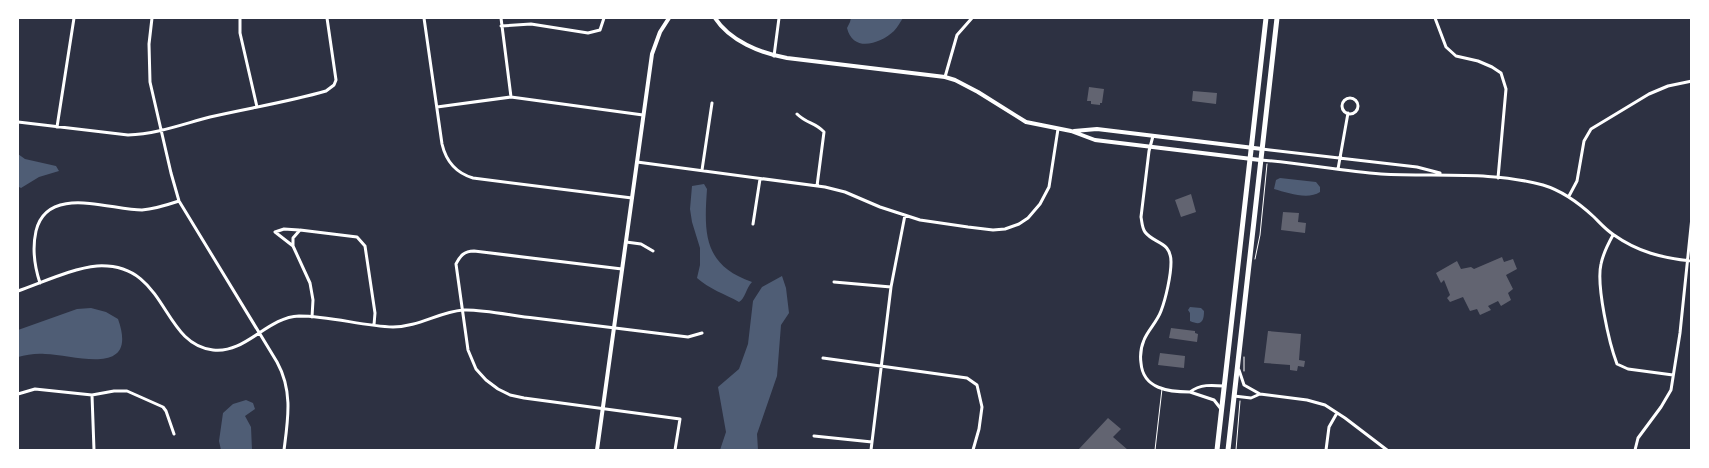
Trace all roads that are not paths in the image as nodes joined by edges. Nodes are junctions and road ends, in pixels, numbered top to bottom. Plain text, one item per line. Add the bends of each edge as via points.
1 (74, 18) edge
2 (152, 18) edge
3 (240, 18) edge
4 (327, 18) edge
5 (424, 18) edge
6 (501, 18) edge
7 (604, 18) edge
8 (669, 18) edge
9 (715, 18) edge
10 (779, 18) edge
11 (972, 18) edge
12 (1266, 18) edge
13 (1277, 18) edge
14 (1435, 18) edge
15 (501, 26) junction
16 (774, 56) junction
17 (945, 77) junction
18 (1692, 81) edge
19 (511, 97) junction
20 (712, 103) dead end
21 (257, 107) junction
22 (437, 108) junction
23 (1348, 113) junction
24 (797, 114) dead end
25 (644, 116) junction
26 (18, 122) edge
27 (57, 127) junction
28 (1058, 129) junction
29 (161, 131) junction
30 (1071, 131) junction
31 (1153, 136) junction
32 (1151, 146) junction
33 (1251, 148) junction
34 (1262, 149) junction
35 (1250, 159) junction
36 (1339, 159) junction
37 (1260, 160) junction
38 (638, 162) junction
39 (1338, 169) junction
40 (702, 170) junction
41 (1443, 174) junction
42 (1498, 178) junction
43 (760, 179) junction
44 (816, 186) junction
45 (1569, 196) junction
46 (632, 198) junction
47 (179, 201) junction
48 (905, 215) junction
49 (1692, 218) edge
50 (753, 224) dead end
51 (300, 230) junction
52 (1613, 235) junction
53 (626, 242) junction
54 (293, 246) junction
55 (653, 252) dead end
56 (1689, 261) edge
57 (622, 269) junction
58 (834, 282) dead end
59 (40, 284) junction
60 (891, 288) junction
61 (18, 291) edge
62 (463, 310) junction
63 (312, 317) junction
64 (374, 325) junction
65 (614, 328) junction
66 (259, 333) junction
67 (702, 333) dead end
68 (823, 358) dead end
69 (1237, 365) junction
70 (882, 367) junction
71 (1674, 376) junction
72 (1224, 386) junction
73 (1235, 387) junction
74 (1162, 389) junction
75 (1190, 392) junction
76 (18, 394) edge
77 (1260, 394) junction
78 (92, 395) junction
79 (1223, 395) junction
80 (1234, 396) junction
81 (603, 408) junction
82 (1222, 409) junction
83 (1337, 413) junction
84 (174, 434) dead end
85 (814, 436) dead end
86 (872, 442) junction
87 (94, 450) edge
88 (284, 450) edge
89 (597, 450) edge
90 (675, 450) edge
91 (871, 450) edge
92 (973, 450) edge
93 (1155, 450) edge
94 (1217, 450) edge
95 (1228, 450) edge
96 (1326, 450) edge
97 (1386, 450) edge
98 (1635, 450) edge

1 - 27 street
2 - 29 street via 150,82
3 - 21 street via 240,33
4 - 21 street via 336,75 334,85 326,91
5 - 22 street
6 - 15 street
7 - 15 street via 600,30 588,33 531,24
8 - 25 street via 654,46
9 - 16 street via 744,44
10 - 16 street
11 - 17 street via 957,34
12 - 33 highway
13 - 34 highway
14 - 42 street via 1446,47 1456,56 1492,67 1500,73 1506,88
15 - 19 street
16 - 17 street
17 - 28 street via 971,88 1026,122
18 - 45 street via 1649,94 1591,129 1584,142 1577,181
19 - 22 street
19 - 25 street
20 - 40 street
21 - 29 street
22 - 46 street via 446,158 459,172 473,178
23 - 23 street via 1355,112 1358,107 1357,102 1348,98 1343,103
23 - 36 street
24 - 44 street via 824,132
25 - 38 street
26 - 27 street
27 - 29 street via 128,135
28 - 30 street
28 - 48 street via 1050,187 1040,204 1019,224 999,229 936,223
29 - 47 street
30 - 31 street via 1097,129
30 - 32 street via 1095,140
31 - 32 street
31 - 33 street
32 - 35 street
32 - 74 street via 1141,217 1145,232 1166,246 1171,261 1164,301 1158,318 1142,343 1140,357 1143,373 1149,382
33 - 34 street
33 - 35 highway
34 - 36 street
34 - 37 highway
35 - 37 street
35 - 72 highway
36 - 39 street
36 - 41 street via 1417,167
37 - 39 street
37 - 69 highway
38 - 40 street
38 - 46 street
39 - 41 street via 1416,176
40 - 43 street
41 - 42 street
42 - 45 street via 1545,186
43 - 44 street
43 - 50 street
44 - 48 street via 845,192
45 - 52 street
46 - 53 street
47 - 59 street via 141,210 73,202 57,205 44,214 37,227 34,262
47 - 66 street
48 - 60 street
49 - 56 street
51 - 54 street via 293,238
51 - 54 street via 275,232
51 - 64 street via 357,237 365,246
52 - 56 street via 1652,255
52 - 71 street via 1599,274 1617,364 1628,369
53 - 55 street via 641,244
53 - 57 street
54 - 63 street via 310,283
56 - 71 street
57 - 62 street via 474,251 465,253 456,264
57 - 65 street
58 - 60 street
59 - 61 street
59 - 66 street via 87,268 116,268 133,274 156,293 184,336 197,345 213,350 230,349
60 - 70 street
62 - 64 street via 406,325
62 - 65 street
62 - 81 street via 468,350 476,369 498,389 524,398
63 - 64 street
63 - 66 street via 286,318
65 - 67 street via 688,337
65 - 81 street
66 - 88 street via 281,370 288,392
68 - 70 street
69 - 73 highway
69 - 77 street via 1244,385
70 - 86 street
70 - 92 street via 966,378 977,385 982,407
71 - 98 street via 1671,390 1638,438
72 - 73 highway
72 - 75 street via 1206,385
72 - 79 highway
73 - 80 highway
74 - 75 street
74 - 93 lane
75 - 82 street via 1214,400
76 - 78 street via 35,389
77 - 80 street via 1253,398
77 - 83 street via 1307,400 1325,405
78 - 84 street via 120,390 135,393 163,407
78 - 87 street
79 - 80 highway
79 - 82 highway
80 - 95 highway
81 - 89 street
81 - 90 street via 680,418
82 - 94 highway
83 - 96 street via 1329,427
83 - 97 street
85 - 86 street
86 - 91 street

